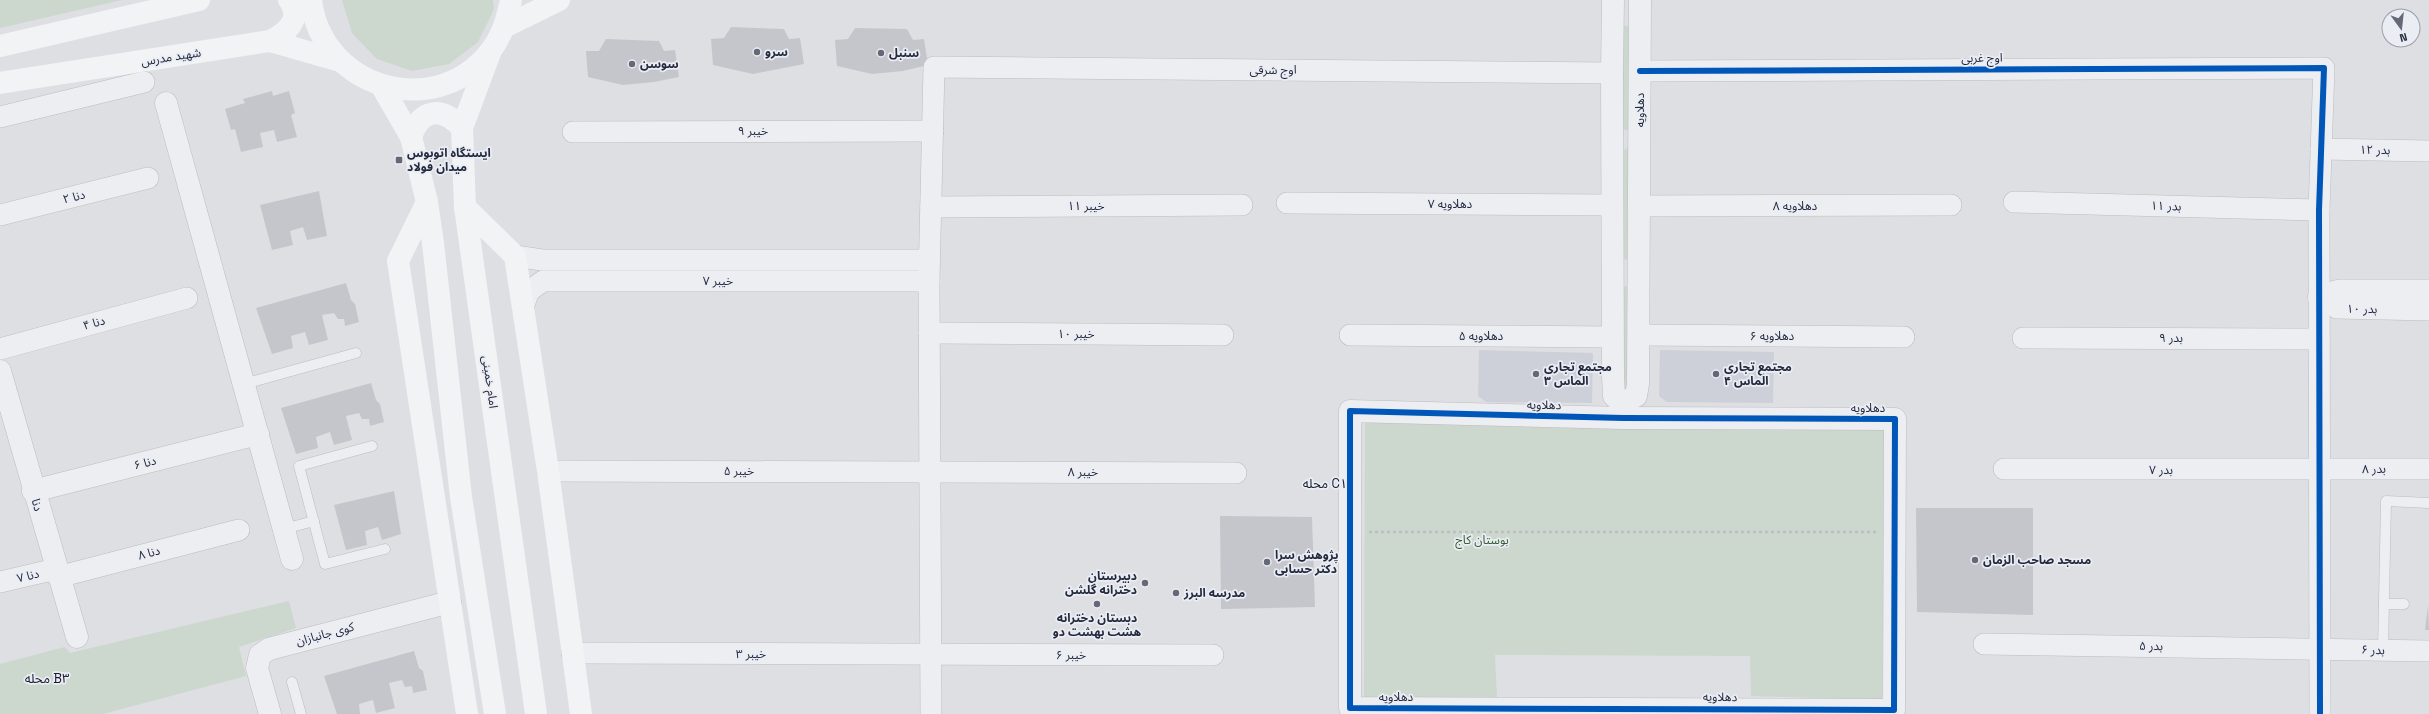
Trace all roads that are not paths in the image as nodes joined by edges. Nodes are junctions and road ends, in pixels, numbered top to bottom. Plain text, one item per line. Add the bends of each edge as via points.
1 (199, 0) edge
2 (289, 0) edge
3 (311, 0) edge
4 (511, 0) edge
5 (559, 0) edge
6 (1640, 0) edge
7 (1614, 8) edge
8 (1640, 22) junction
9 (506, 26) junction
10 (270, 42) junction
11 (0, 46) edge
12 (490, 53) junction
13 (340, 61) junction
14 (1640, 71) junction
15 (1612, 73) junction
16 (144, 82) dead end
17 (0, 83) edge
18 (381, 85) junction
19 (166, 103) dead end
20 (0, 117) edge
21 (462, 128) junction
22 (933, 131) junction
23 (573, 132) dead end
24 (411, 137) junction
25 (1612, 139) junction
26 (1640, 142) junction
27 (2321, 149) junction
28 (2429, 150) edge
29 (148, 178) dead end
30 (427, 202) junction
31 (2014, 202) dead end
32 (1287, 203) dead end
33 (1242, 205) dead end
34 (1612, 205) junction
35 (1951, 205) dead end
36 (1639, 206) junction
37 (465, 207) junction
38 (931, 207) junction
39 (2319, 210) junction
40 (0, 215) edge
41 (515, 256) junction
42 (719, 260) junction
43 (929, 260) junction
44 (543, 270) junction
45 (1612, 273) junction
46 (1639, 275) junction
47 (719, 281) junction
48 (929, 281) junction
49 (2429, 290) edge
50 (187, 298) dead end
51 (2325, 298) junction
52 (523, 307) junction
53 (2429, 310) edge
54 (929, 333) junction
55 (1639, 334) junction
56 (1223, 335) dead end
57 (1350, 335) dead end
58 (1612, 337) junction
59 (1904, 337) dead end
60 (2023, 338) dead end
61 (2319, 339) junction
62 (0, 349) edge
63 (356, 353) dead end
64 (0, 371) edge
65 (244, 384) junction
66 (1622, 411) junction
67 (7, 422) edge
68 (258, 434) junction
69 (372, 446) dead end
70 (2004, 469) dead end
71 (2429, 469) edge
72 (2319, 470) junction
73 (548, 471) junction
74 (930, 472) junction
75 (1236, 473) dead end
76 (33, 491) junction
77 (2429, 503) edge
78 (314, 521) junction
79 (239, 530) dead end
80 (284, 530) junction
81 (385, 549) dead end
82 (292, 559) dead end
83 (57, 573) junction
84 (0, 582) edge
85 (450, 602) junction
86 (2384, 604) junction
87 (2404, 604) dead end
88 (77, 637) dead end
89 (1984, 644) dead end
90 (2318, 648) junction
91 (2383, 651) junction
92 (2429, 652) edge
93 (572, 653) junction
94 (1213, 654) dead end
95 (930, 655) junction
96 (292, 682) dead end
97 (1629, 711) edge
98 (270, 714) edge
99 (301, 714) edge
100 (467, 714) edge
101 (495, 714) edge
102 (536, 714) edge
103 (581, 714) edge
104 (931, 714) edge
105 (2320, 714) edge

1 - 11 main road
2 - 10 main road via 294,15 292,25 284,35
3 - 13 main road via 312,14 323,40
4 - 9 main road
5 - 9 main road
6 - 8 street, دهلاویه
7 - 8 street
7 - 15 street
8 - 14 street, دهلاویه
9 - 12 main road
10 - 13 main road, شهید مدرس
10 - 17 main road, شهید مدرس
12 - 18 main road via 472,69 451,81 428,88 404,90
12 - 21 main road, امام خمینی
13 - 18 main road via 359,76
14 - 26 street, دهلاویه
14 - 27 street, اوج غربی via 2324,68
15 - 22 street, اوج شرقی via 934,67
15 - 25 street
16 - 20 street
18 - 24 main road
19 - 65 street
21 - 24 main road via 442,113 433,113 423,117 415,125
21 - 37 main road, امام خمینی
22 - 23 street, خیبر ۹
22 - 38 street
24 - 30 main road
25 - 26 street
25 - 34 street
26 - 36 street, دهلاویه
27 - 28 street, بدر ۱۲
27 - 39 street
29 - 40 street, دنا ۲
30 - 85 main road via 398,261
30 - 101 main road via 461,497
31 - 39 street, بدر ۱۱
32 - 34 street, دهلاویه ۷
33 - 38 street, خیبر ۱۱
34 - 45 street
35 - 36 street, دهلاویه ۸
36 - 46 street, دهلاویه
37 - 41 main road
37 - 102 main road, امام خمینی
38 - 43 street
39 - 51 street
41 - 44 street, خیبر ۷
41 - 52 main road
42 - 43 street, خیبر ۷
42 - 44 street, خیبر ۷
42 - 47 street
43 - 48 street
44 - 47 street, خیبر ۷
44 - 52 street via 529,291
45 - 46 street
45 - 58 street
46 - 55 street, دهلاویه
47 - 48 street, خیبر ۷
48 - 54 street
49 - 51 street, بدر ۱۰ via 2340,290
50 - 62 street, دنا ۴
51 - 53 street, بدر ۱۰ via 2336,308
51 - 61 street
52 - 73 main road
54 - 56 street, خیبر ۱۰
54 - 74 street
55 - 59 street, دهلاویه ۶
55 - 66 street, دهلاویه via 1636,396
57 - 58 street, دهلاویه ۵
58 - 66 street via 1614,396
60 - 61 street, بدر ۹
61 - 72 street
63 - 65 lane
64 - 67 street, دنا
65 - 68 street
66 - 97 street, دهلاویه via 1895,419 1894,710
66 - 97 street, دهلاویه via 1350,411 1350,708
67 - 76 street, دنا
68 - 76 street, دنا ۶
68 - 80 street
69 - 78 lane via 299,466
70 - 72 street, بدر ۷
71 - 72 street, بدر ۸
72 - 90 street
73 - 74 street, خیبر ۵
73 - 93 main road
74 - 75 street, خیبر ۸
74 - 95 street
76 - 83 street, دنا
77 - 86 lane via 2386,501
78 - 80 lane
78 - 81 lane via 325,564
79 - 83 street, دنا ۸
80 - 82 street
83 - 84 street, دنا ۷
83 - 88 street, دنا
85 - 98 street, کوی جانبازان via 268,649 260,655 258,668
85 - 100 main road
86 - 87 lane
86 - 91 lane
89 - 90 street, بدر ۵
90 - 91 street, بدر ۶
90 - 105 street
91 - 92 street, بدر ۶
93 - 95 street, خیبر ۳
93 - 103 main road
94 - 95 street, خیبر ۶
95 - 104 street
96 - 99 lane

